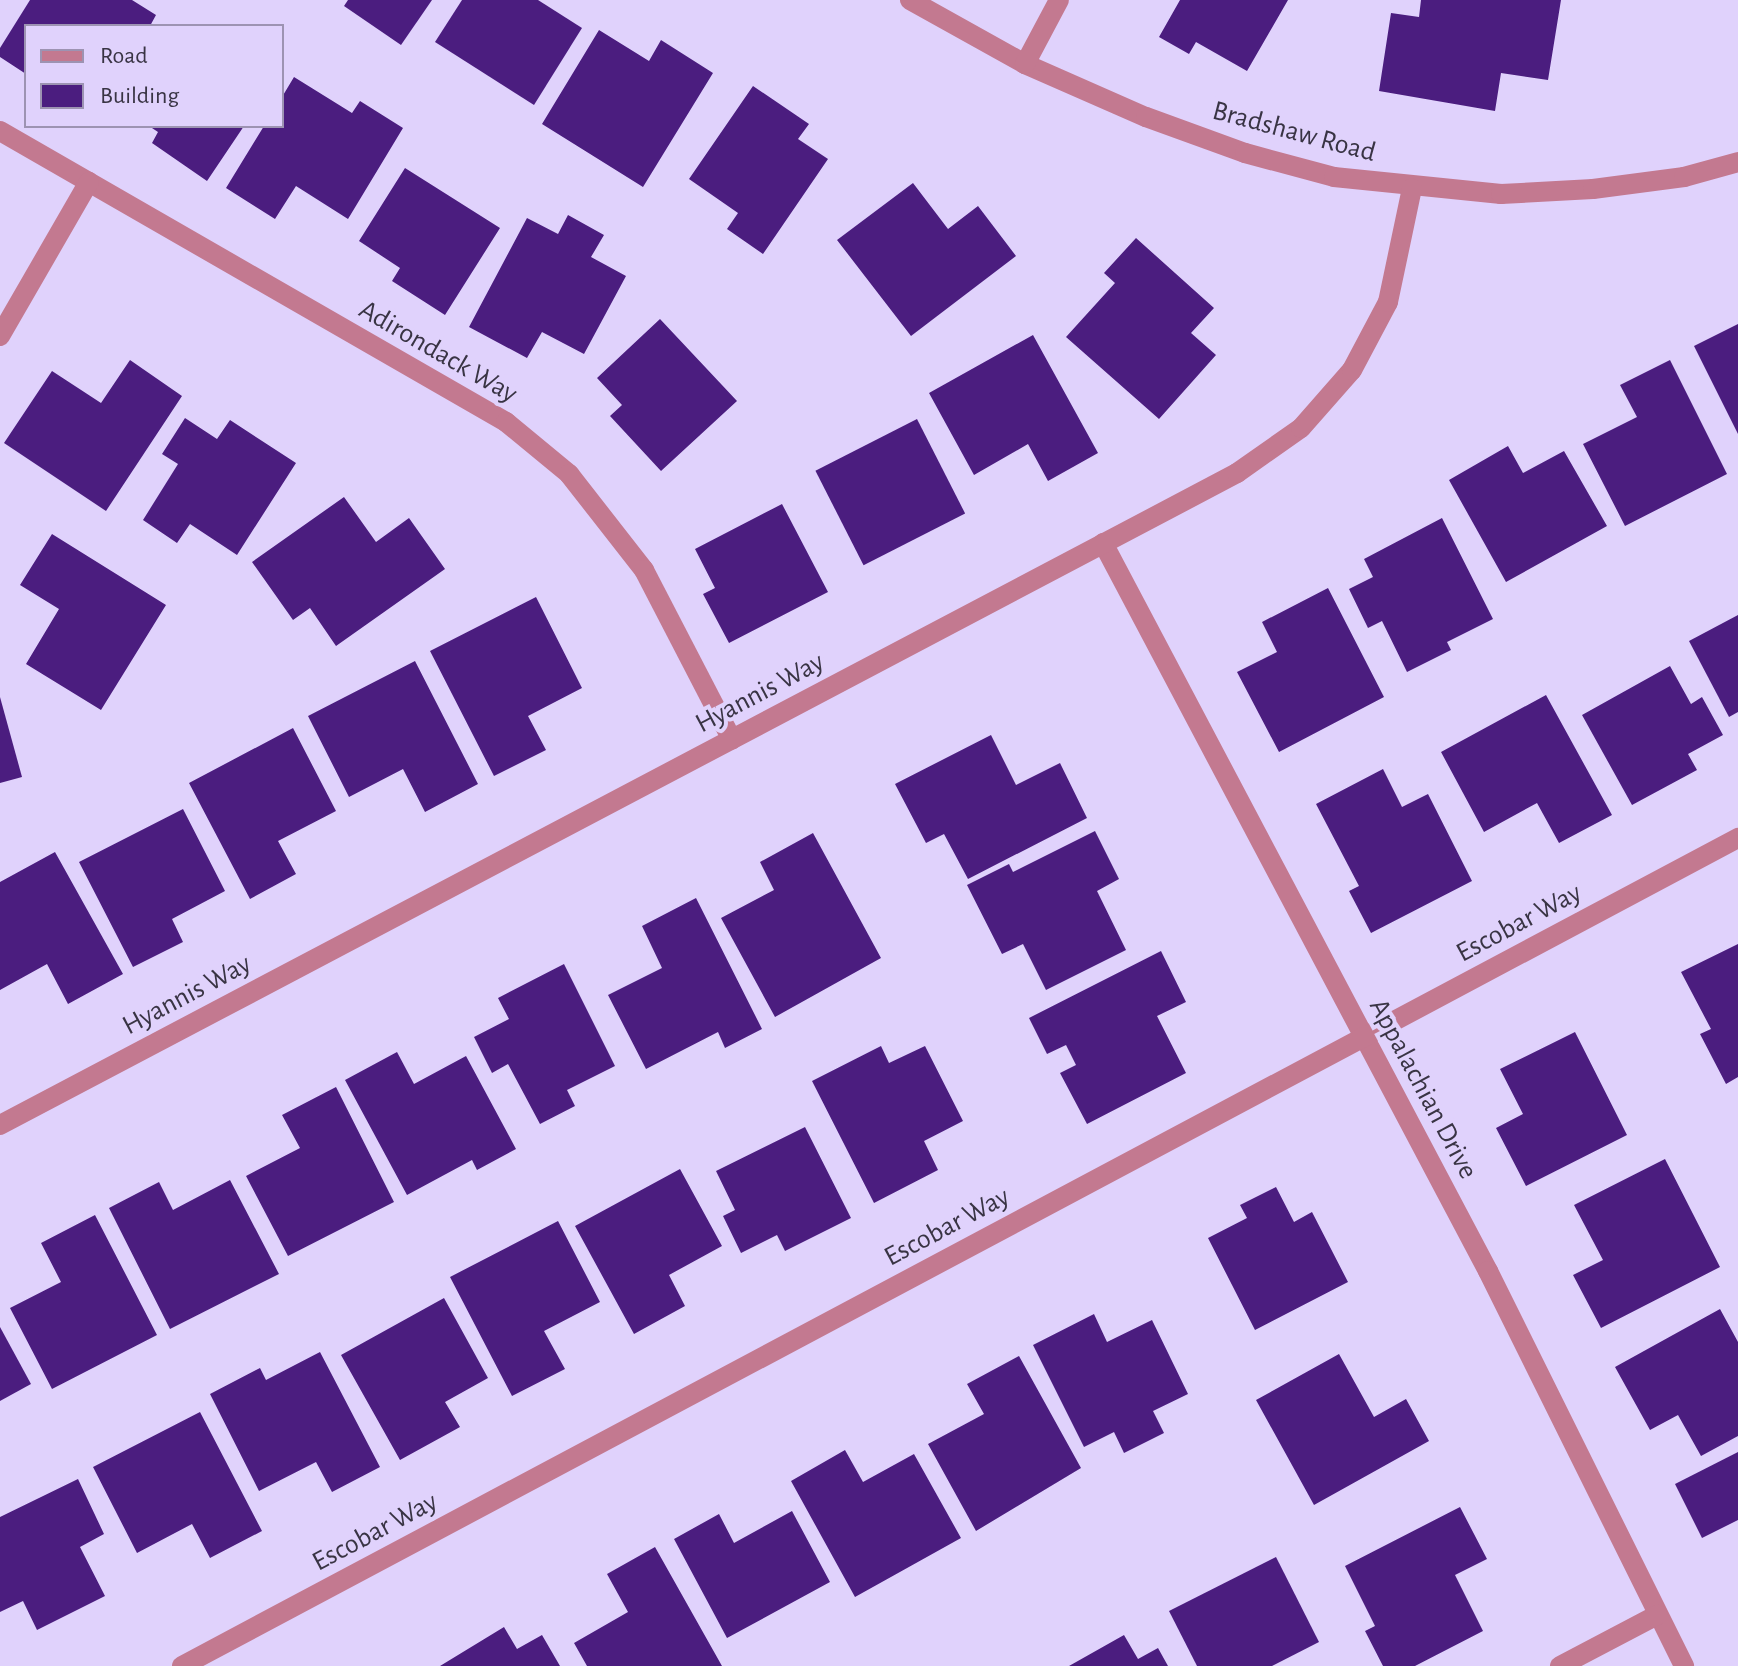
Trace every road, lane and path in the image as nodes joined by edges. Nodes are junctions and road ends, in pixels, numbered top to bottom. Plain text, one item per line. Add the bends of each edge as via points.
1 (910, 0) edge
2 (1059, 0) edge
3 (1025, 64) junction
4 (0, 131) edge
5 (1738, 162) edge
6 (89, 182) junction
7 (1412, 188) junction
8 (0, 336) edge
9 (1103, 543) junction
10 (732, 740) junction
11 (1738, 838) edge
12 (1363, 1037) junction
13 (0, 1125) edge
14 (1657, 1615) junction
15 (182, 1666) edge
16 (1560, 1666) edge
17 (1684, 1666) edge

1 - 3 street, Bradshaw Road
2 - 3 street
3 - 7 street, Bradshaw Road via 1245,153 1334,177
4 - 6 street, Adirondack Way
5 - 7 street, Bradshaw Road via 1684,177 1593,189 1501,194
6 - 8 street
6 - 10 street, Adirondack Way via 506,422 569,474 644,570
7 - 9 street, Hyannis Way via 1388,302 1359,359 1329,401 1301,428 1237,473
9 - 10 street, Hyannis Way
9 - 12 street, Appalachian Drive
10 - 13 street, Hyannis Way
11 - 12 street, Escobar Way
12 - 14 street, Appalachian Drive via 1488,1271
12 - 15 street, Escobar Way
14 - 16 street
14 - 17 street, Appalachian Drive

